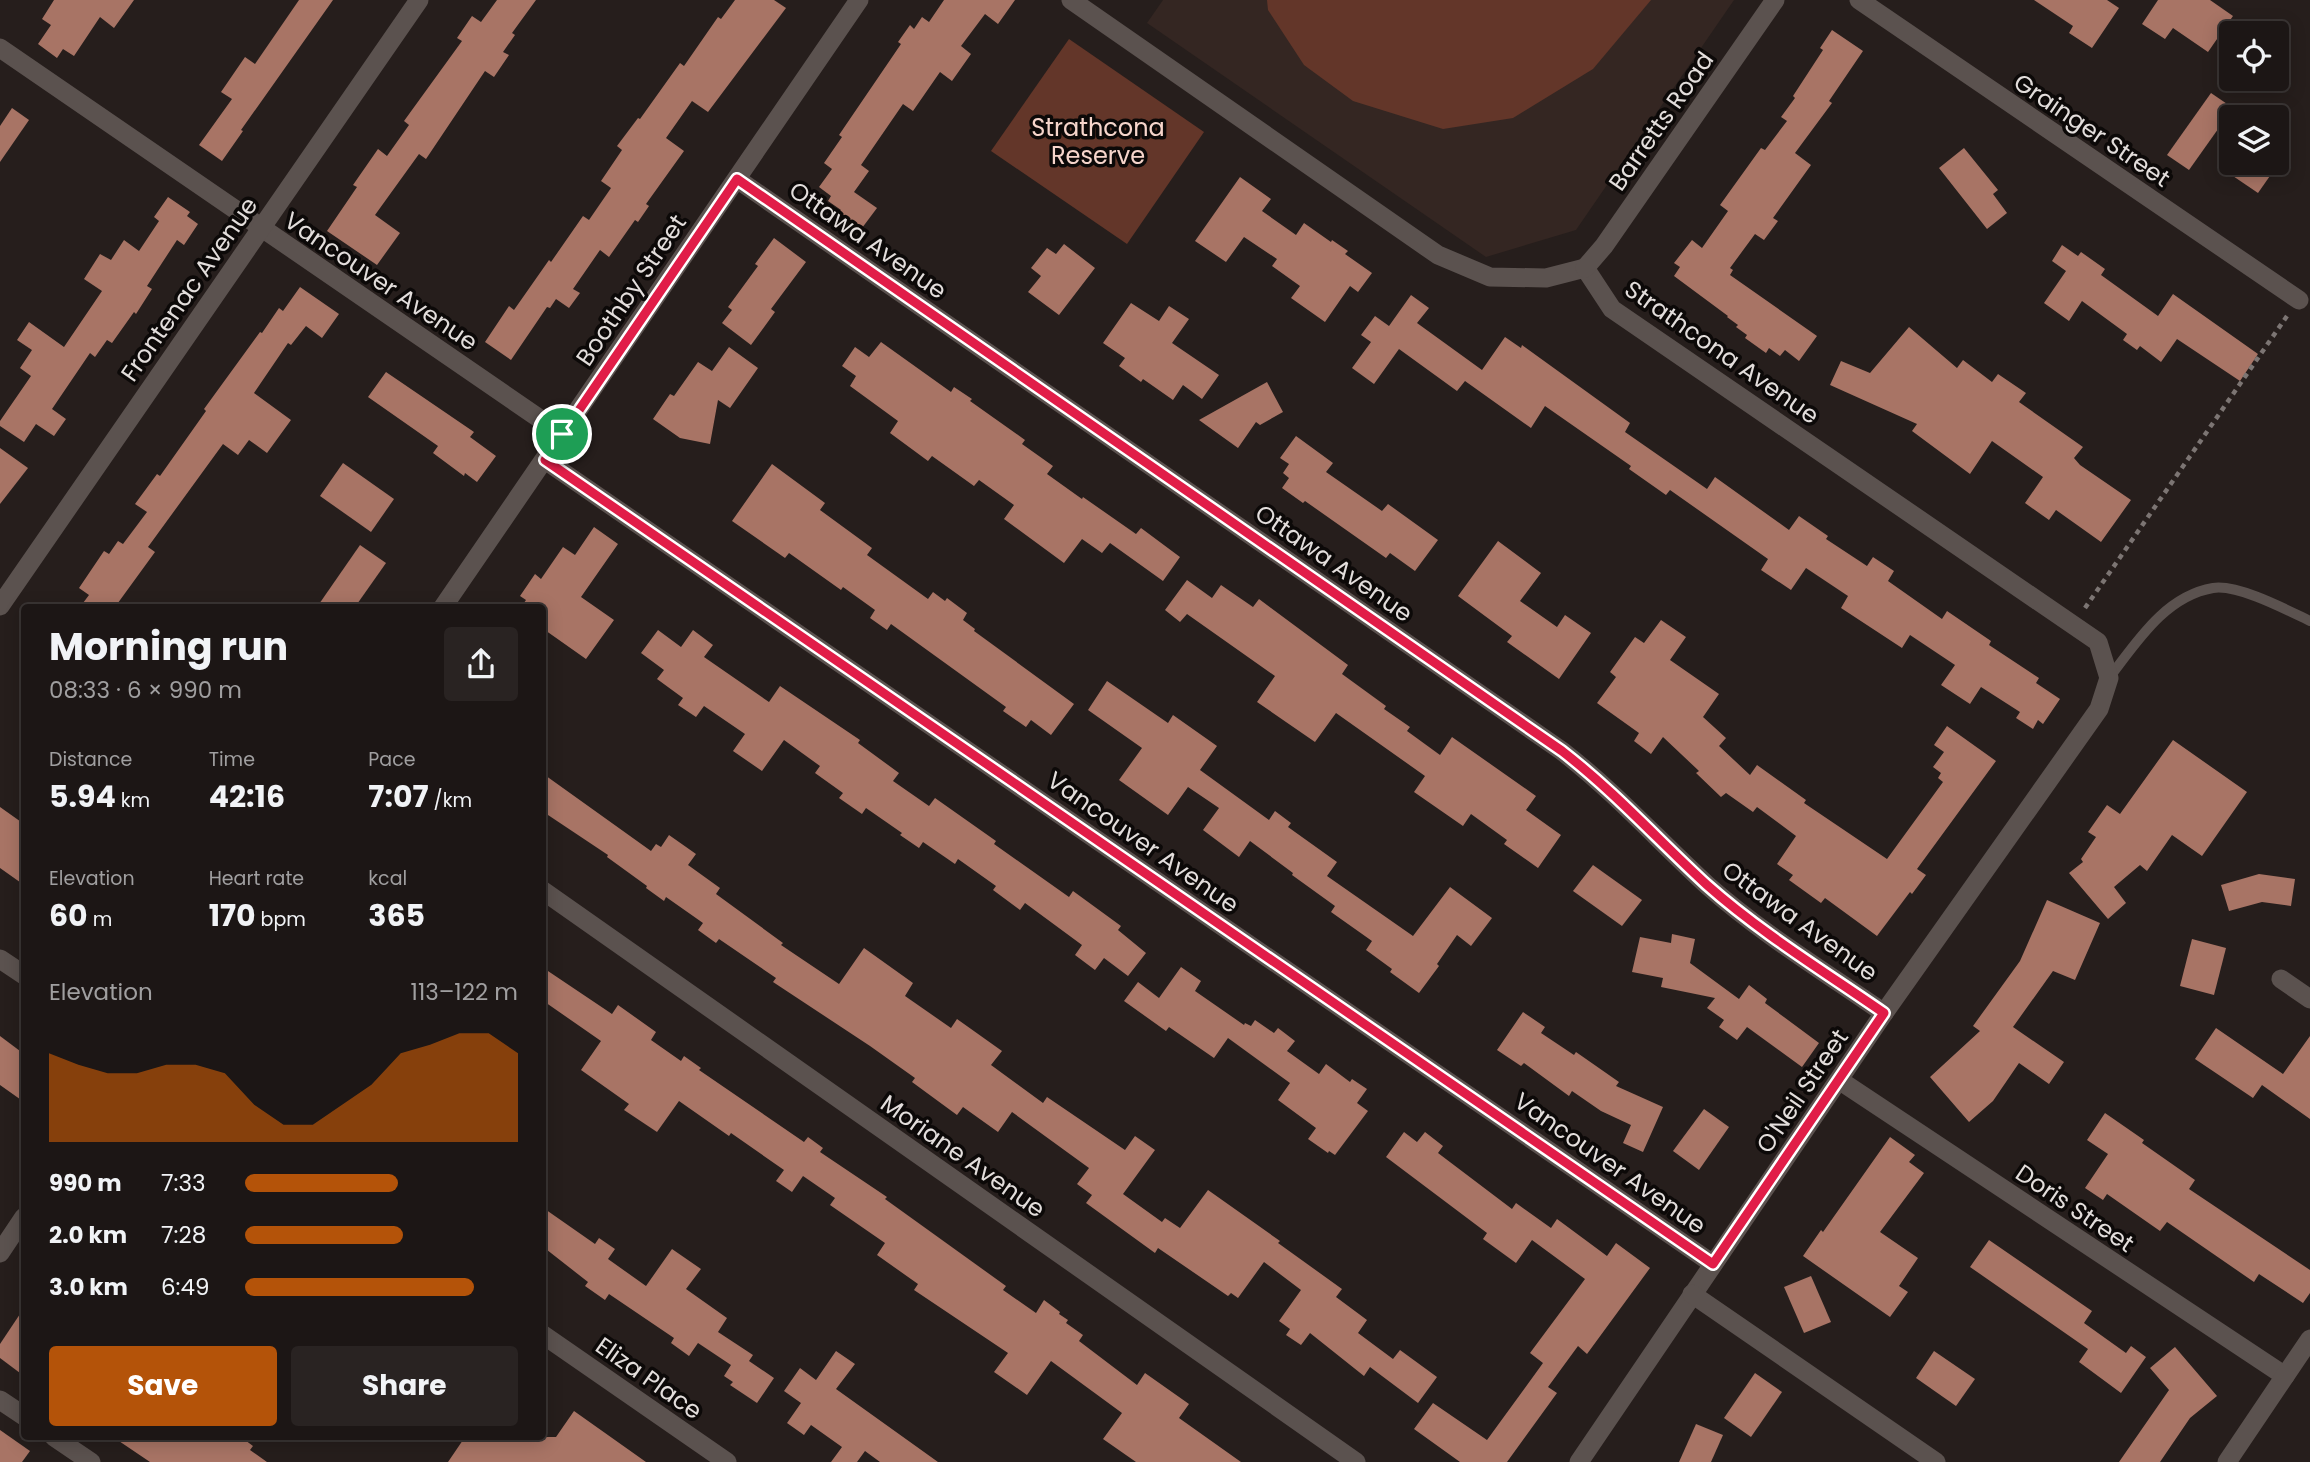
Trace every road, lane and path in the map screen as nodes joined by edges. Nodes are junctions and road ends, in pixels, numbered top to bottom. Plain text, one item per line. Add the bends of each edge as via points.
1 (419, 0) edge
2 (859, 0) edge
3 (1071, 0) edge
4 (1775, 0) edge
5 (1859, 0) edge
6 (0, 48) edge
7 (737, 179) junction
8 (261, 229) junction
9 (1585, 268) junction
10 (2299, 300) joint
11 (562, 434) junction
12 (545, 460) junction
13 (445, 604) edge
14 (0, 606) edge
15 (2310, 621) edge
16 (2073, 625) junction
17 (2109, 678) junction
18 (546, 893) edge
19 (0, 959) edge
20 (21, 973) edge
21 (2281, 979) dead end
22 (2310, 999) edge
23 (1884, 1013) junction
24 (1839, 1080) junction
25 (21, 1222) edge
26 (0, 1253) edge
27 (1713, 1264) junction
28 (1692, 1294) junction
29 (546, 1337) edge
30 (2310, 1339) edge
31 (2285, 1376) junction
32 (0, 1400) edge
33 (21, 1414) edge
34 (59, 1440) edge
35 (92, 1462) edge
36 (727, 1462) edge
37 (1356, 1462) edge
38 (1579, 1462) edge
39 (1936, 1462) edge
40 (2227, 1462) edge

1 - 8 street, Frontenac Avenue
2 - 7 street, Boothby Street
3 - 9 street via 1438,255 1490,278 1546,278
4 - 9 street, Barretts Road
5 - 10 street, Grainger Street
6 - 8 street, Vancouver Avenue
7 - 11 street, Boothby Street
7 - 23 street, Ottawa Avenue via 1562,751 1598,779 1708,886
8 - 11 street, Vancouver Avenue
8 - 14 street, Frontenac Avenue
9 - 16 street, Strathcona Avenue via 1612,309
10 - 16 path
11 - 12 street, Boothby Street
12 - 13 street, Boothby Street
12 - 27 street, Vancouver Avenue
15 - 17 lane via 2256,596 2215,588 2182,599 2154,621
16 - 17 street, Strathcona Avenue via 2098,642
17 - 23 street, O'Neil Street via 2099,709
18 - 37 street, Moriane Avenue
19 - 20 street
21 - 22 street
23 - 24 street, O'Neil Street
24 - 27 street, O'Neil Street
24 - 31 street, Doris Street
25 - 26 street
27 - 28 street, O'Neil Street
28 - 38 street, O'Neil Street
28 - 39 street
29 - 36 street, Eliza Place
30 - 31 street
31 - 40 street
32 - 33 street
34 - 35 street

